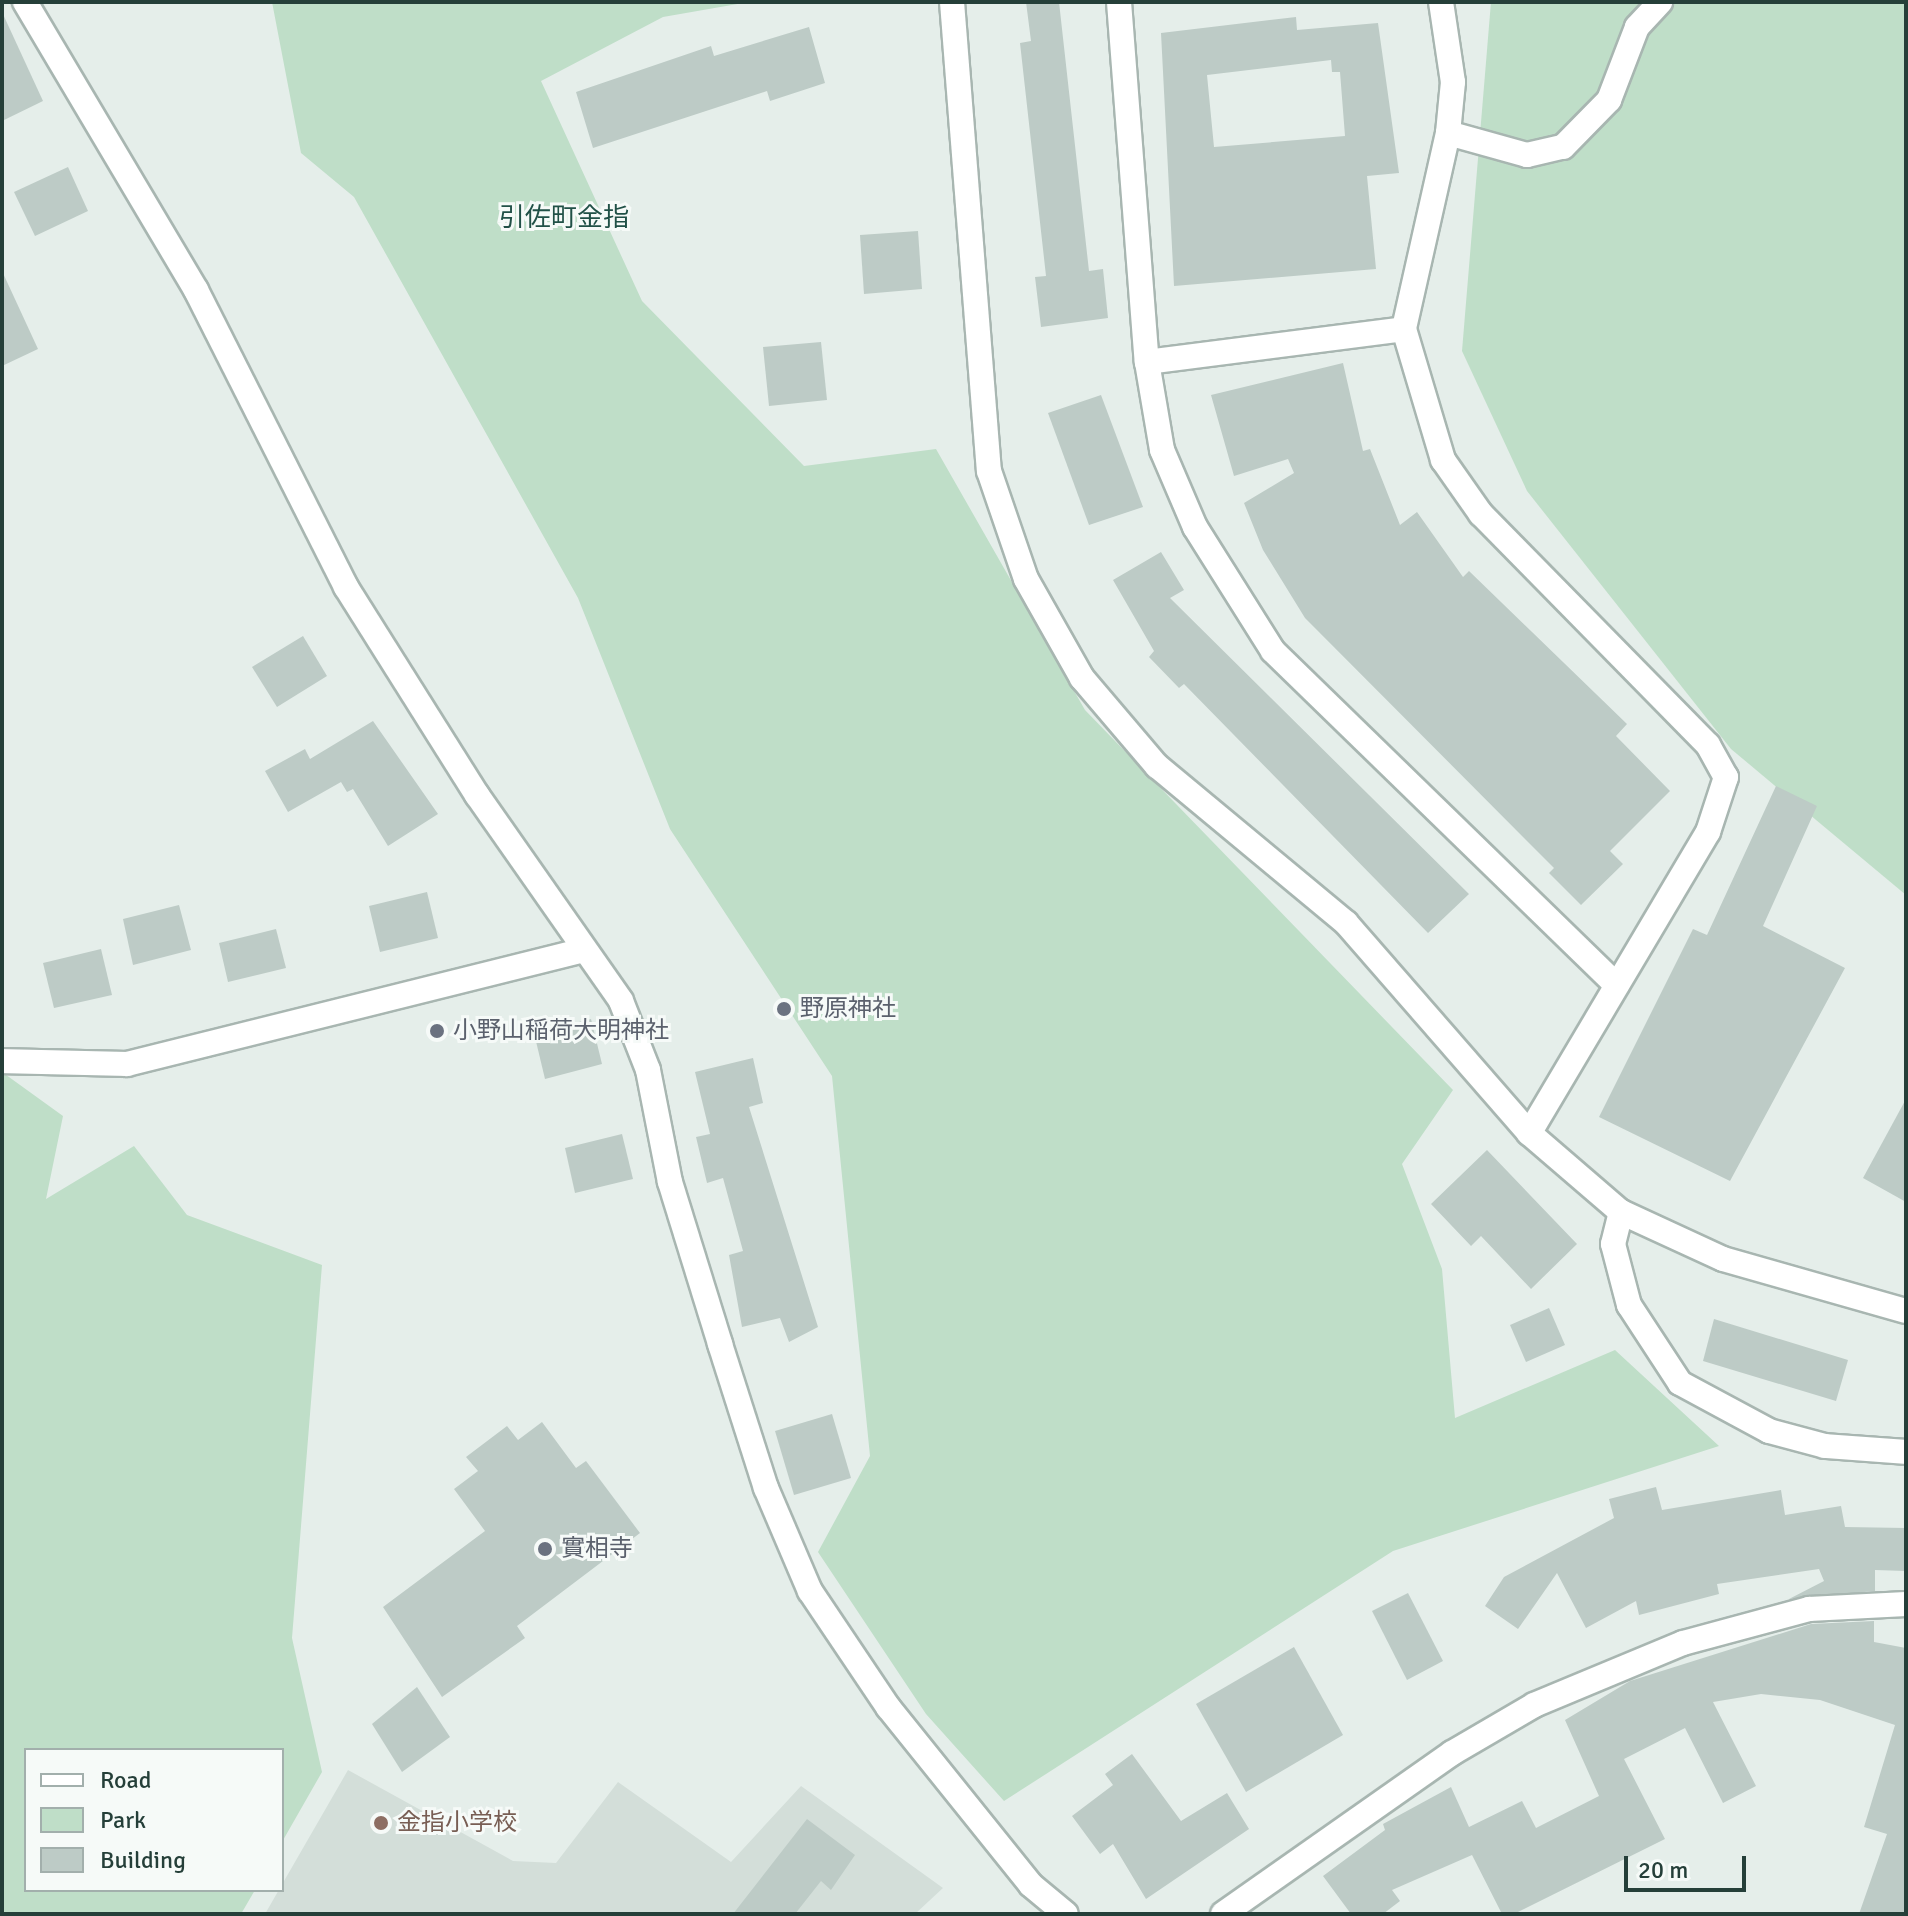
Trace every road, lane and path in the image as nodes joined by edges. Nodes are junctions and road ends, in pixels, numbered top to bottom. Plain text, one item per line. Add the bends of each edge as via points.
1 (25, 2) edge
2 (952, 2) edge
3 (1119, 2) edge
4 (1441, 2) edge
5 (1660, 2) edge
6 (1448, 133) junction
7 (1404, 329) junction
8 (1147, 362) junction
9 (583, 950) junction
10 (1617, 985) junction
11 (2, 1061) edge
12 (1529, 1133) junction
13 (1621, 1212) junction
14 (1906, 1311) edge
15 (1906, 1452) edge
16 (1906, 1604) edge
17 (1066, 1914) edge
18 (1223, 1914) edge

1 - 9 street via 196,290 346,587
2 - 12 street via 989,471 1026,579 1082,678 1157,766 1346,923
3 - 8 street
4 - 6 street via 1453,82
5 - 6 street via 1637,27 1609,100 1563,147 1527,155
6 - 7 street
7 - 8 street
7 - 10 street via 1443,460 1481,514 1708,745 1726,777 1708,832
8 - 10 street via 1162,450 1195,527 1273,651
9 - 11 street via 127,1064
9 - 17 street via 621,1001 648,1070 670,1182 715,1329 766,1488 810,1591 888,1707 1031,1885
10 - 12 street
12 - 13 street
13 - 14 street via 1723,1259
13 - 15 street via 1613,1244 1629,1305 1680,1383 1769,1431 1825,1446
16 - 18 street via 1809,1609 1739,1628 1534,1705 1452,1753

